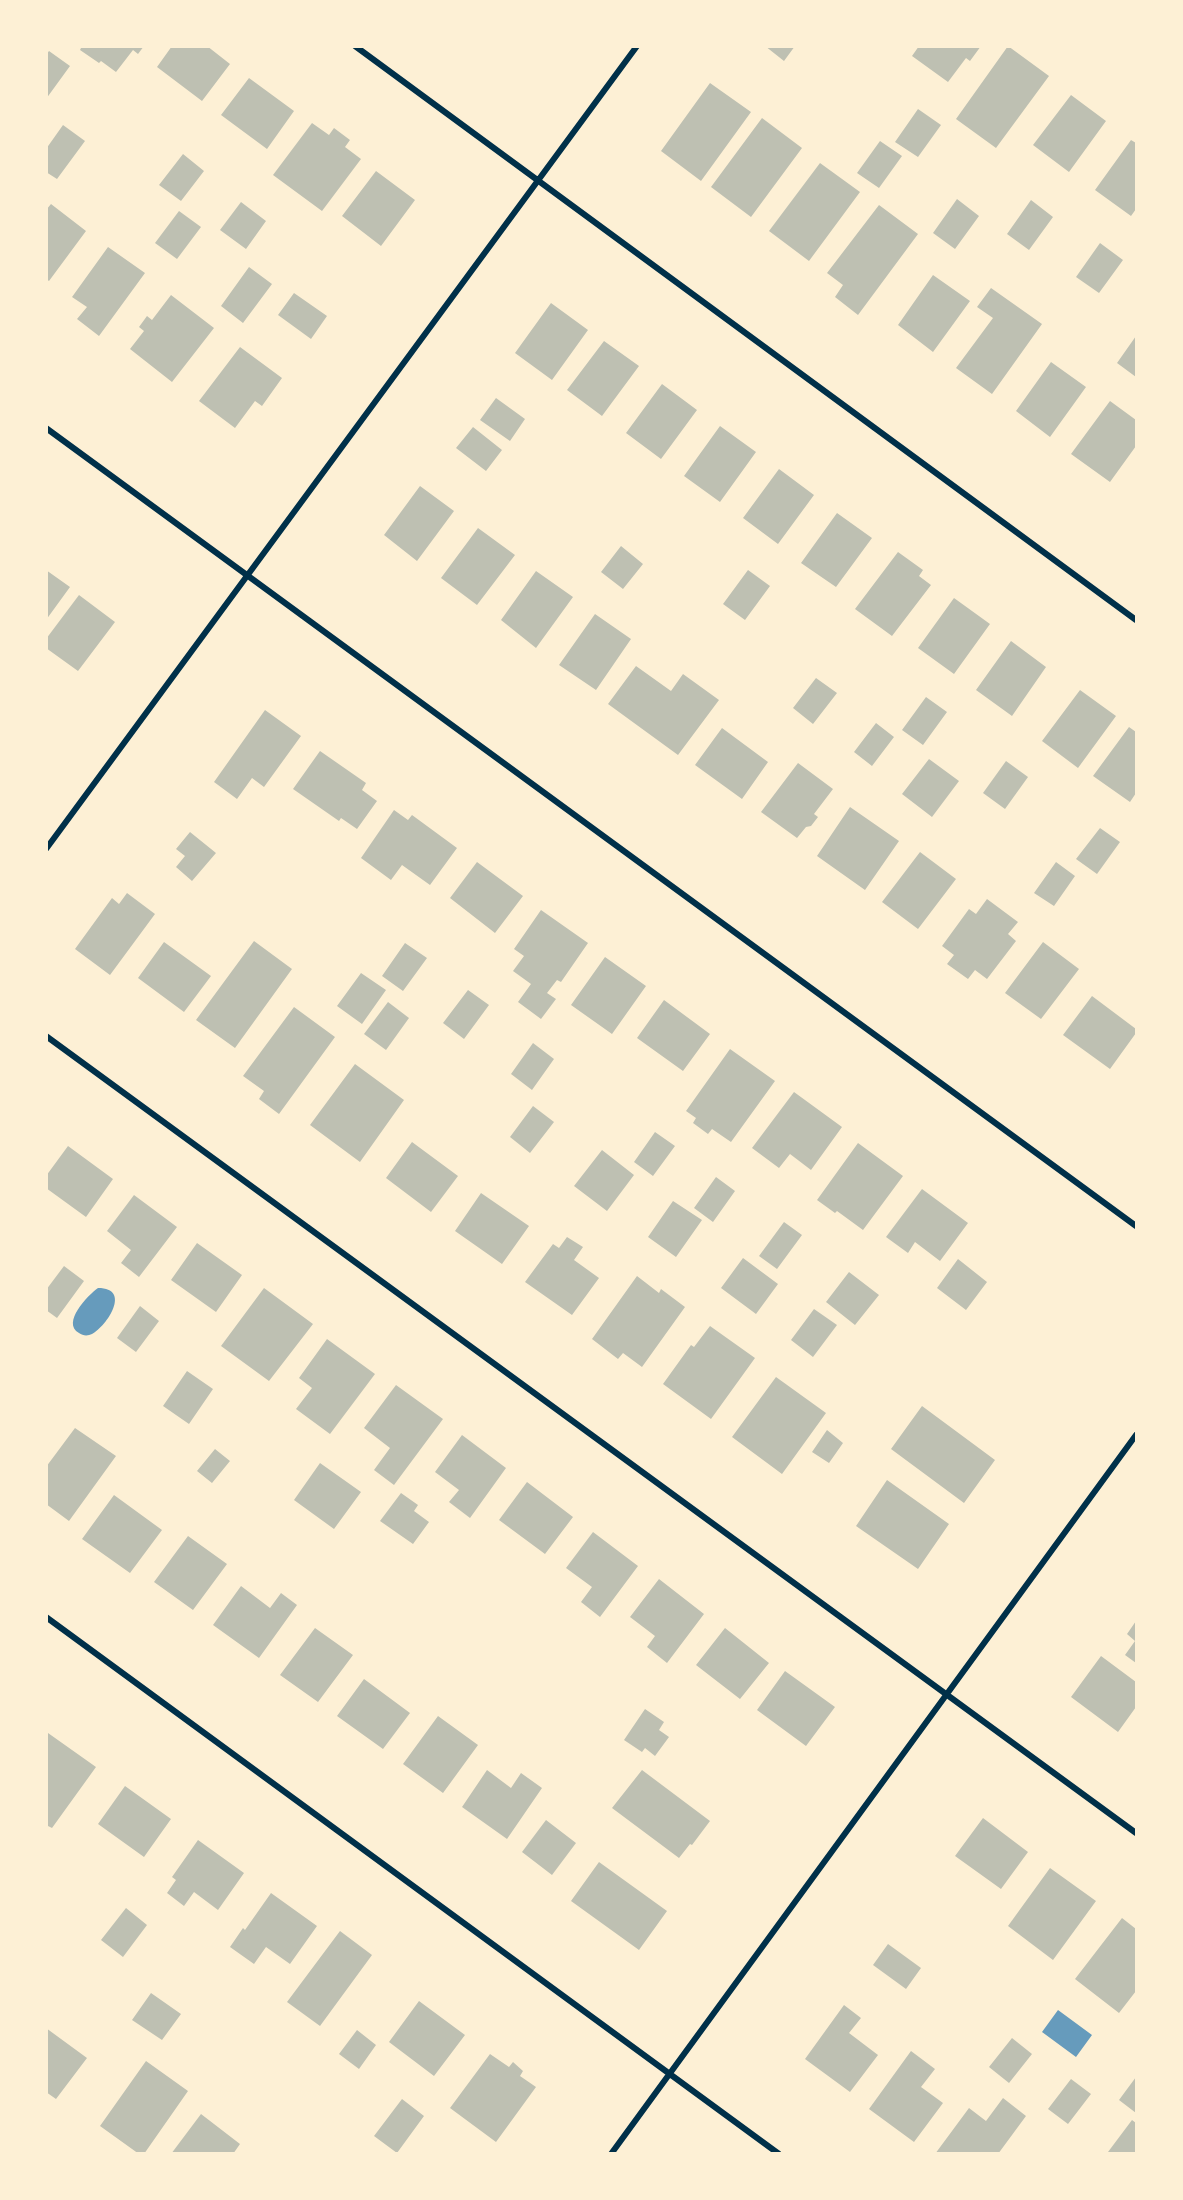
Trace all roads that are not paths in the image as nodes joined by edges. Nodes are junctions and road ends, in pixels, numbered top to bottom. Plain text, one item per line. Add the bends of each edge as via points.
1 (355, 46) edge
2 (637, 46) edge
3 (538, 181) junction
4 (46, 428) edge
5 (249, 576) junction
6 (1137, 620) edge
7 (46, 849) edge
8 (46, 1036) edge
9 (1137, 1226) edge
10 (1137, 1435) edge
11 (46, 1617) edge
12 (947, 1694) junction
13 (1137, 1833) edge
14 (670, 2073) junction
15 (611, 2154) edge
16 (779, 2154) edge

1 - 3 street
2 - 3 street
3 - 5 street
3 - 6 street
4 - 5 street
5 - 7 street
5 - 9 street
8 - 12 street
10 - 12 street
11 - 14 street
12 - 13 street
12 - 14 street
14 - 15 street
14 - 16 street

